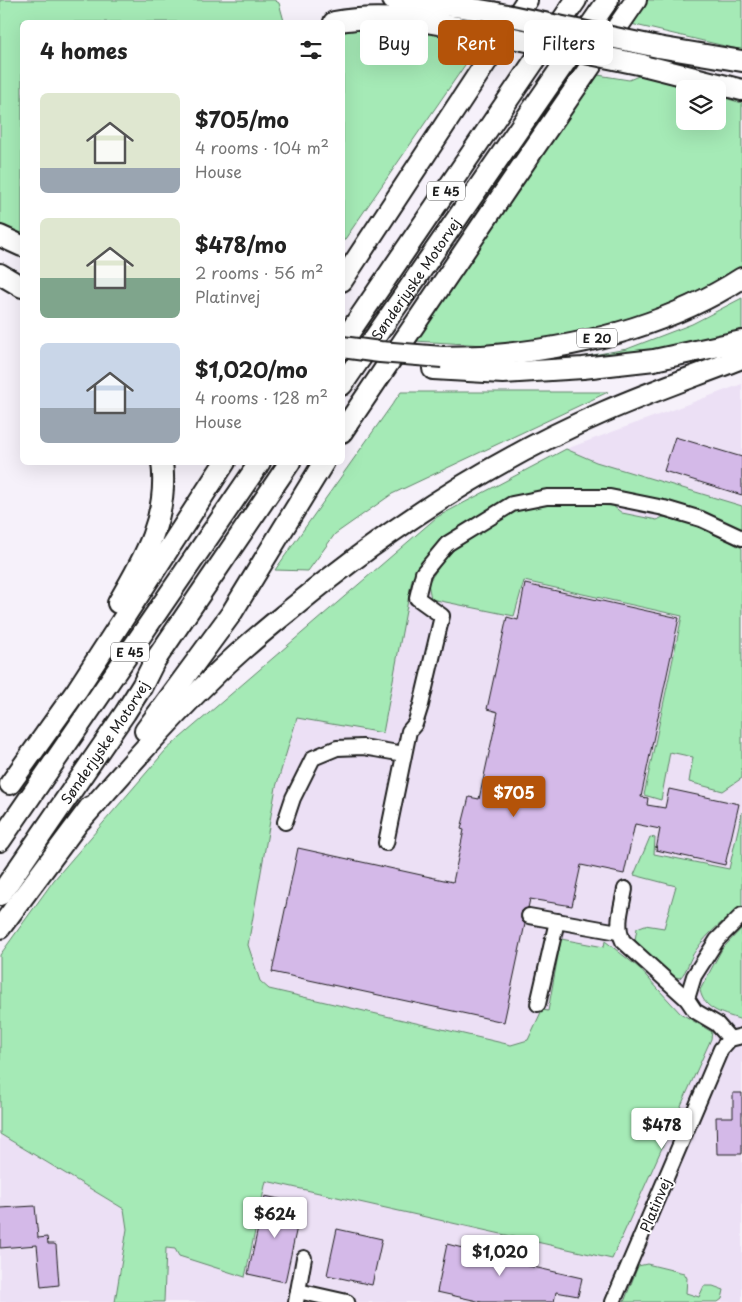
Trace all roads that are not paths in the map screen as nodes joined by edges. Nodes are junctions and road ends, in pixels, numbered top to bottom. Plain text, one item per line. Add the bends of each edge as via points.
1 (393, 0) edge
2 (438, 0) edge
3 (525, 0) edge
4 (576, 0) edge
5 (608, 0) edge
6 (636, 0) edge
7 (462, 7) junction
8 (345, 20) edge
9 (687, 53) junction
10 (742, 61) edge
11 (742, 72) edge
12 (742, 90) edge
13 (424, 155) junction
14 (0, 236) edge
15 (20, 245) edge
16 (345, 253) edge
17 (0, 274) edge
18 (345, 276) edge
19 (742, 278) edge
20 (20, 286) edge
21 (345, 339) edge
22 (742, 341) edge
23 (345, 347) edge
24 (345, 357) edge
25 (742, 358) edge
26 (438, 363) junction
27 (345, 381) edge
28 (345, 428) edge
29 (162, 465) edge
30 (223, 465) edge
31 (258, 465) edge
32 (288, 465) edge
33 (322, 465) edge
34 (742, 538) edge
35 (404, 754) junction
36 (5, 792) edge
37 (82, 819) junction
38 (284, 822) dead end
39 (0, 841) edge
40 (386, 844) dead end
41 (625, 890) dead end
42 (0, 895) edge
43 (742, 915) edge
44 (529, 916) dead end
45 (557, 921) junction
46 (0, 928) edge
47 (618, 932) junction
48 (687, 999) junction
49 (538, 1004) dead end
50 (736, 1037) edge
51 (304, 1258) dead end
52 (297, 1296) edge
53 (347, 1302) edge
54 (613, 1302) edge

1 - 7 highway
2 - 7 highway
3 - 13 highway
4 - 21 highway, Sønderjyske Motorvej / E 45
5 - 27 highway, Sønderjyske Motorvej / E 45
6 - 28 highway
7 - 9 highway, bridge
8 - 12 highway, bridge via 389,18 479,31 643,65
9 - 10 highway
9 - 11 highway
13 - 16 highway
13 - 18 highway
14 - 15 highway
17 - 20 highway
19 - 26 highway, E 20 via 720,292 663,318 604,336 552,348
22 - 26 highway via 654,360 582,368 503,373
23 - 26 highway, E 20, bridge
24 - 26 highway via 374,363
25 - 37 highway via 605,411 567,430 497,466 360,554 208,682
29 - 36 highway via 162,500 157,526 138,569
30 - 36 highway via 77,690
31 - 39 highway, Sønderjyske Motorvej / E 45
32 - 42 highway, Sønderjyske Motorvej / E 45
33 - 37 highway via 231,614
34 - 35 street via 701,519 610,497 547,497 512,504 482,521 447,544 423,572 418,598 442,616 415,724 409,731
35 - 38 street via 363,747 337,748 313,758
35 - 40 street
37 - 46 highway
41 - 47 street
43 - 48 street via 717,940 694,976
44 - 45 street
45 - 47 street
45 - 49 street
47 - 48 street via 623,941
48 - 50 street via 695,1011
50 - 54 street, Platinvej via 721,1049
51 - 52 street
52 - 53 street

